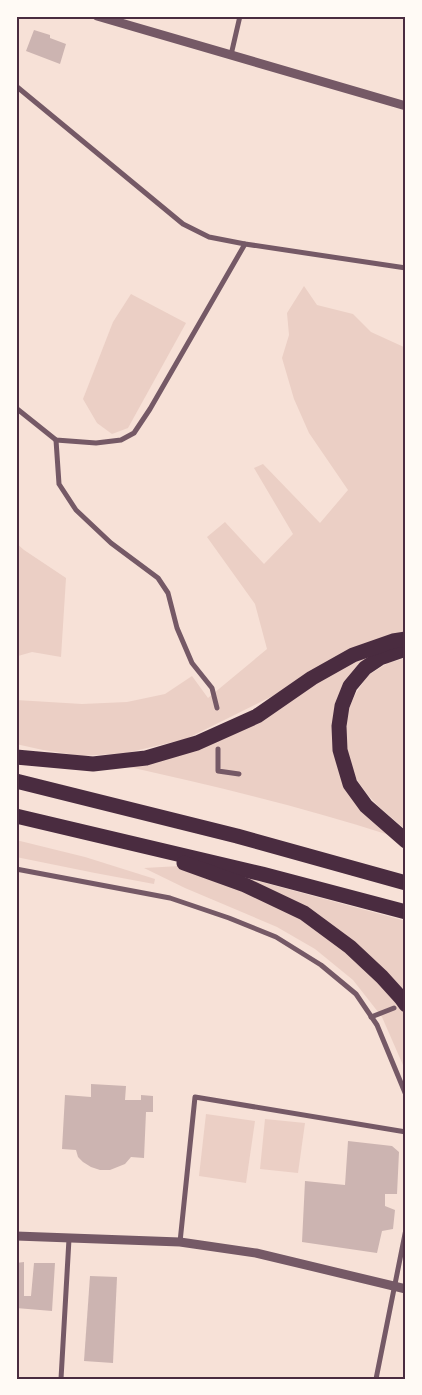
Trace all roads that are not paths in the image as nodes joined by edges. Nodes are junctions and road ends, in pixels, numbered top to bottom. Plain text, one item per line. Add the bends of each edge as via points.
1 (97, 16) edge
2 (240, 16) edge
3 (231, 55) junction
4 (16, 86) edge
5 (406, 106) edge
6 (245, 244) junction
7 (406, 268) edge
8 (16, 408) edge
9 (56, 440) junction
10 (406, 640) edge
11 (406, 649) edge
12 (217, 708) dead end
13 (218, 749) dead end
14 (16, 757) edge
15 (240, 774) dead end
16 (16, 781) edge
17 (16, 816) edge
18 (112, 838) junction
19 (406, 841) edge
20 (16, 869) edge
21 (406, 883) edge
22 (406, 912) edge
23 (400, 1007) edge
24 (372, 1017) junction
25 (406, 1095) edge
26 (406, 1132) edge
27 (406, 1229) edge
28 (16, 1236) edge
29 (70, 1239) junction
30 (180, 1242) junction
31 (394, 1286) junction
32 (406, 1289) edge
33 (61, 1379) edge
34 (376, 1379) edge

1 - 3 street
2 - 3 street
3 - 5 street
4 - 6 street via 183,224 209,236
6 - 7 street
6 - 9 street via 134,433 121,440 96,443
8 - 9 street
9 - 12 street via 60,484 76,510 111,543 158,578 168,593 184,646 192,663 212,688
10 - 14 highway via 393,641 352,655 257,716 197,743 146,758 93,764
11 - 19 highway via 380,658 364,668 350,686 339,726 340,750 350,784 366,806
13 - 15 street via 218,771
16 - 21 highway via 237,836
17 - 18 highway
18 - 22 highway
18 - 23 highway via 245,886 304,913 350,947 382,977 401,998
20 - 24 street via 170,898 276,937 328,970 356,994
23 - 24 street
24 - 25 street
26 - 30 street via 195,1097
27 - 31 street
28 - 29 street
29 - 30 street
29 - 33 street
30 - 31 street via 256,1253
31 - 32 street
31 - 34 street

